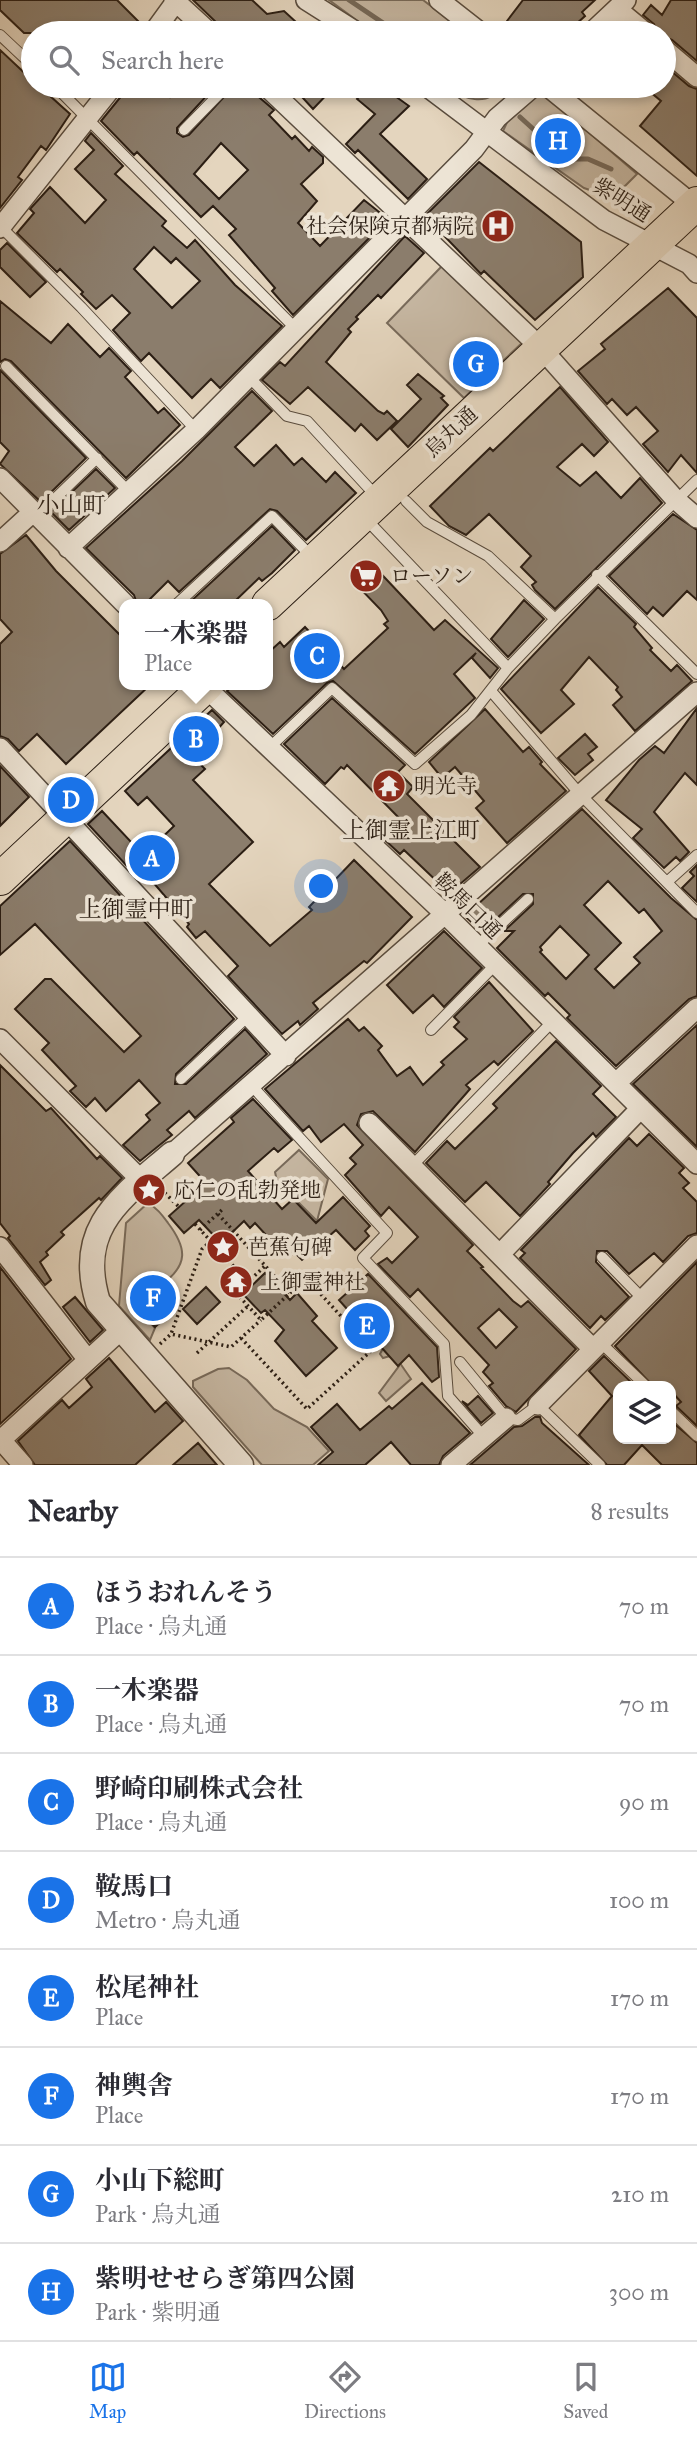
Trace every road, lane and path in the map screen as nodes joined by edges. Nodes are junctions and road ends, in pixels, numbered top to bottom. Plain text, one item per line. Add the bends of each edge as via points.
1 (306, 0) edge
2 (439, 0) edge
3 (176, 1) edge
4 (622, 4) edge
5 (162, 21) edge
6 (197, 21) edge
7 (339, 21) edge
8 (466, 21) edge
9 (604, 21) edge
10 (636, 21) edge
11 (0, 35) edge
12 (21, 55) edge
13 (676, 59) edge
14 (697, 77) edge
15 (68, 98) edge
16 (103, 98) edge
17 (215, 98) edge
18 (278, 98) edge
19 (442, 98) edge
20 (520, 98) edge
21 (561, 98) edge
22 (88, 116) junction
23 (184, 130) dead end
24 (486, 132) junction
25 (696, 212) edge
26 (404, 219) junction
27 (2, 220) edge
28 (674, 257) edge
29 (297, 330) junction
30 (548, 356) junction
31 (6, 366) dead end
32 (249, 377) junction
33 (196, 430) junction
34 (97, 458) junction
35 (0, 478) edge
36 (697, 480) edge
37 (129, 492) junction
38 (675, 499) junction
39 (381, 511) junction
40 (35, 514) junction
41 (697, 518) edge
42 (0, 542) edge
43 (68, 548) junction
44 (315, 560) junction
45 (597, 575) junction
46 (120, 599) edge
47 (182, 599) edge
48 (273, 599) edge
49 (555, 619) junction
50 (273, 623) edge
51 (508, 668) junction
52 (697, 674) edge
53 (193, 690) edge
54 (205, 690) edge
55 (491, 691) junction
56 (697, 692) edge
57 (0, 748) edge
58 (270, 748) junction
59 (579, 793) junction
60 (58, 810) junction
61 (0, 850) edge
62 (697, 855) edge
63 (0, 879) edge
64 (667, 882) junction
65 (528, 899) dead end
66 (697, 913) edge
67 (444, 914) junction
68 (477, 946) junction
69 (496, 964) junction
70 (697, 1008) edge
71 (248, 1016) junction
72 (553, 1021) junction
73 (431, 1030) dead end
74 (0, 1039) edge
75 (286, 1056) junction
76 (181, 1079) dead end
77 (616, 1083) junction
78 (251, 1085) junction
79 (641, 1108) junction
80 (369, 1123) dead end
81 (172, 1154) joint
82 (697, 1164) edge
83 (412, 1166) junction
84 (142, 1181) junction
85 (224, 1209) dead end
86 (218, 1214) junction
87 (195, 1224) dead end
88 (200, 1230) junction
89 (211, 1241) junction
90 (697, 1245) edge
91 (0, 1247) edge
92 (500, 1254) junction
93 (602, 1257) dead end
94 (265, 1266) junction
95 (248, 1282) junction
96 (290, 1293) junction
97 (643, 1299) junction
98 (248, 1306) junction
99 (261, 1320) junction
100 (122, 1329) junction
101 (241, 1338) junction
102 (208, 1342) junction
103 (597, 1346) junction
104 (197, 1353) dead end
105 (88, 1360) junction
106 (460, 1363) dead end
107 (640, 1381) edge
108 (538, 1405) junction
109 (676, 1416) edge
110 (506, 1419) junction
111 (697, 1436) edge
112 (484, 1437) junction
113 (1, 1441) edge
114 (23, 1465) edge
115 (241, 1465) edge
116 (451, 1465) edge
117 (600, 1465) edge

1 - 7 street
2 - 8 street
3 - 5 street
3 - 6 street
4 - 9 street
4 - 10 street
11 - 12 lane
13 - 14 street
15 - 22 lane
16 - 22 street
17 - 23 lane
18 - 26 street
19 - 24 street, 紫明通
20 - 24 street
21 - 25 street, 紫明通
22 - 27 street
22 - 29 lane
24 - 26 street
24 - 28 street, 紫明通 via 604,220
25 - 28 highway, 烏丸通
26 - 29 street
26 - 30 street
27 - 33 lane via 1,227
28 - 30 highway, 烏丸通
29 - 32 street
30 - 38 street
30 - 39 highway, 烏丸通
31 - 34 lane
32 - 33 street
32 - 39 lane via 287,416 307,421
33 - 37 street
34 - 37 lane
34 - 40 lane
35 - 40 street
36 - 38 lane
37 - 43 street
38 - 41 street
38 - 45 lane
39 - 44 highway, 烏丸通
39 - 49 lane via 427,522 488,556
39 - 50 highway, 烏丸通
39 - 51 lane
40 - 42 street
40 - 43 street
43 - 46 street
44 - 47 lane via 272,516
44 - 48 highway, 烏丸通
45 - 49 lane
45 - 52 lane
49 - 51 lane
51 - 55 lane
53 - 60 highway
54 - 58 street, 鞍馬口通
55 - 58 lane via 415,764 332,688
55 - 59 lane
56 - 59 street
57 - 60 street
58 - 67 street, 鞍馬口通
59 - 64 lane
59 - 67 street
60 - 61 highway
60 - 63 highway
60 - 71 street
62 - 64 lane
64 - 66 lane
65 - 68 lane
67 - 68 street, 鞍馬口通
67 - 75 street
68 - 69 street, 鞍馬口通
69 - 72 street, 鞍馬口通
69 - 73 lane
70 - 77 street
71 - 75 street
71 - 76 lane
72 - 77 street, 鞍馬口通
72 - 83 lane
74 - 84 street
75 - 78 street
77 - 79 street, 鞍馬口通
78 - 81 street
78 - 112 lane via 387,1233 363,1258 444,1345 448,1396
79 - 82 street, 鞍馬口通
79 - 92 street
80 - 83 street
81 - 84 street
83 - 92 street
84 - 100 street via 112,1208 92,1245 90,1265 98,1302
85 - 86 path
86 - 88 path
86 - 94 path
87 - 88 path
88 - 89 path
89 - 95 path
89 - 102 path via 202,1249 171,1334
90 - 97 street
91 - 105 street
92 - 103 street
93 - 97 lane
94 - 95 path
94 - 96 path
95 - 98 path via 236,1293
96 - 99 path
96 - 101 path via 306,1278 372,1350 306,1409
97 - 103 street
98 - 99 path
98 - 102 path
99 - 101 path
100 - 105 street
100 - 115 street
101 - 102 path via 231,1347
102 - 104 path
103 - 107 lane
103 - 108 street
105 - 113 street
106 - 110 lane
108 - 110 lane via 518,1420
108 - 117 lane
109 - 111 lane
110 - 112 street
112 - 116 street
113 - 114 street

